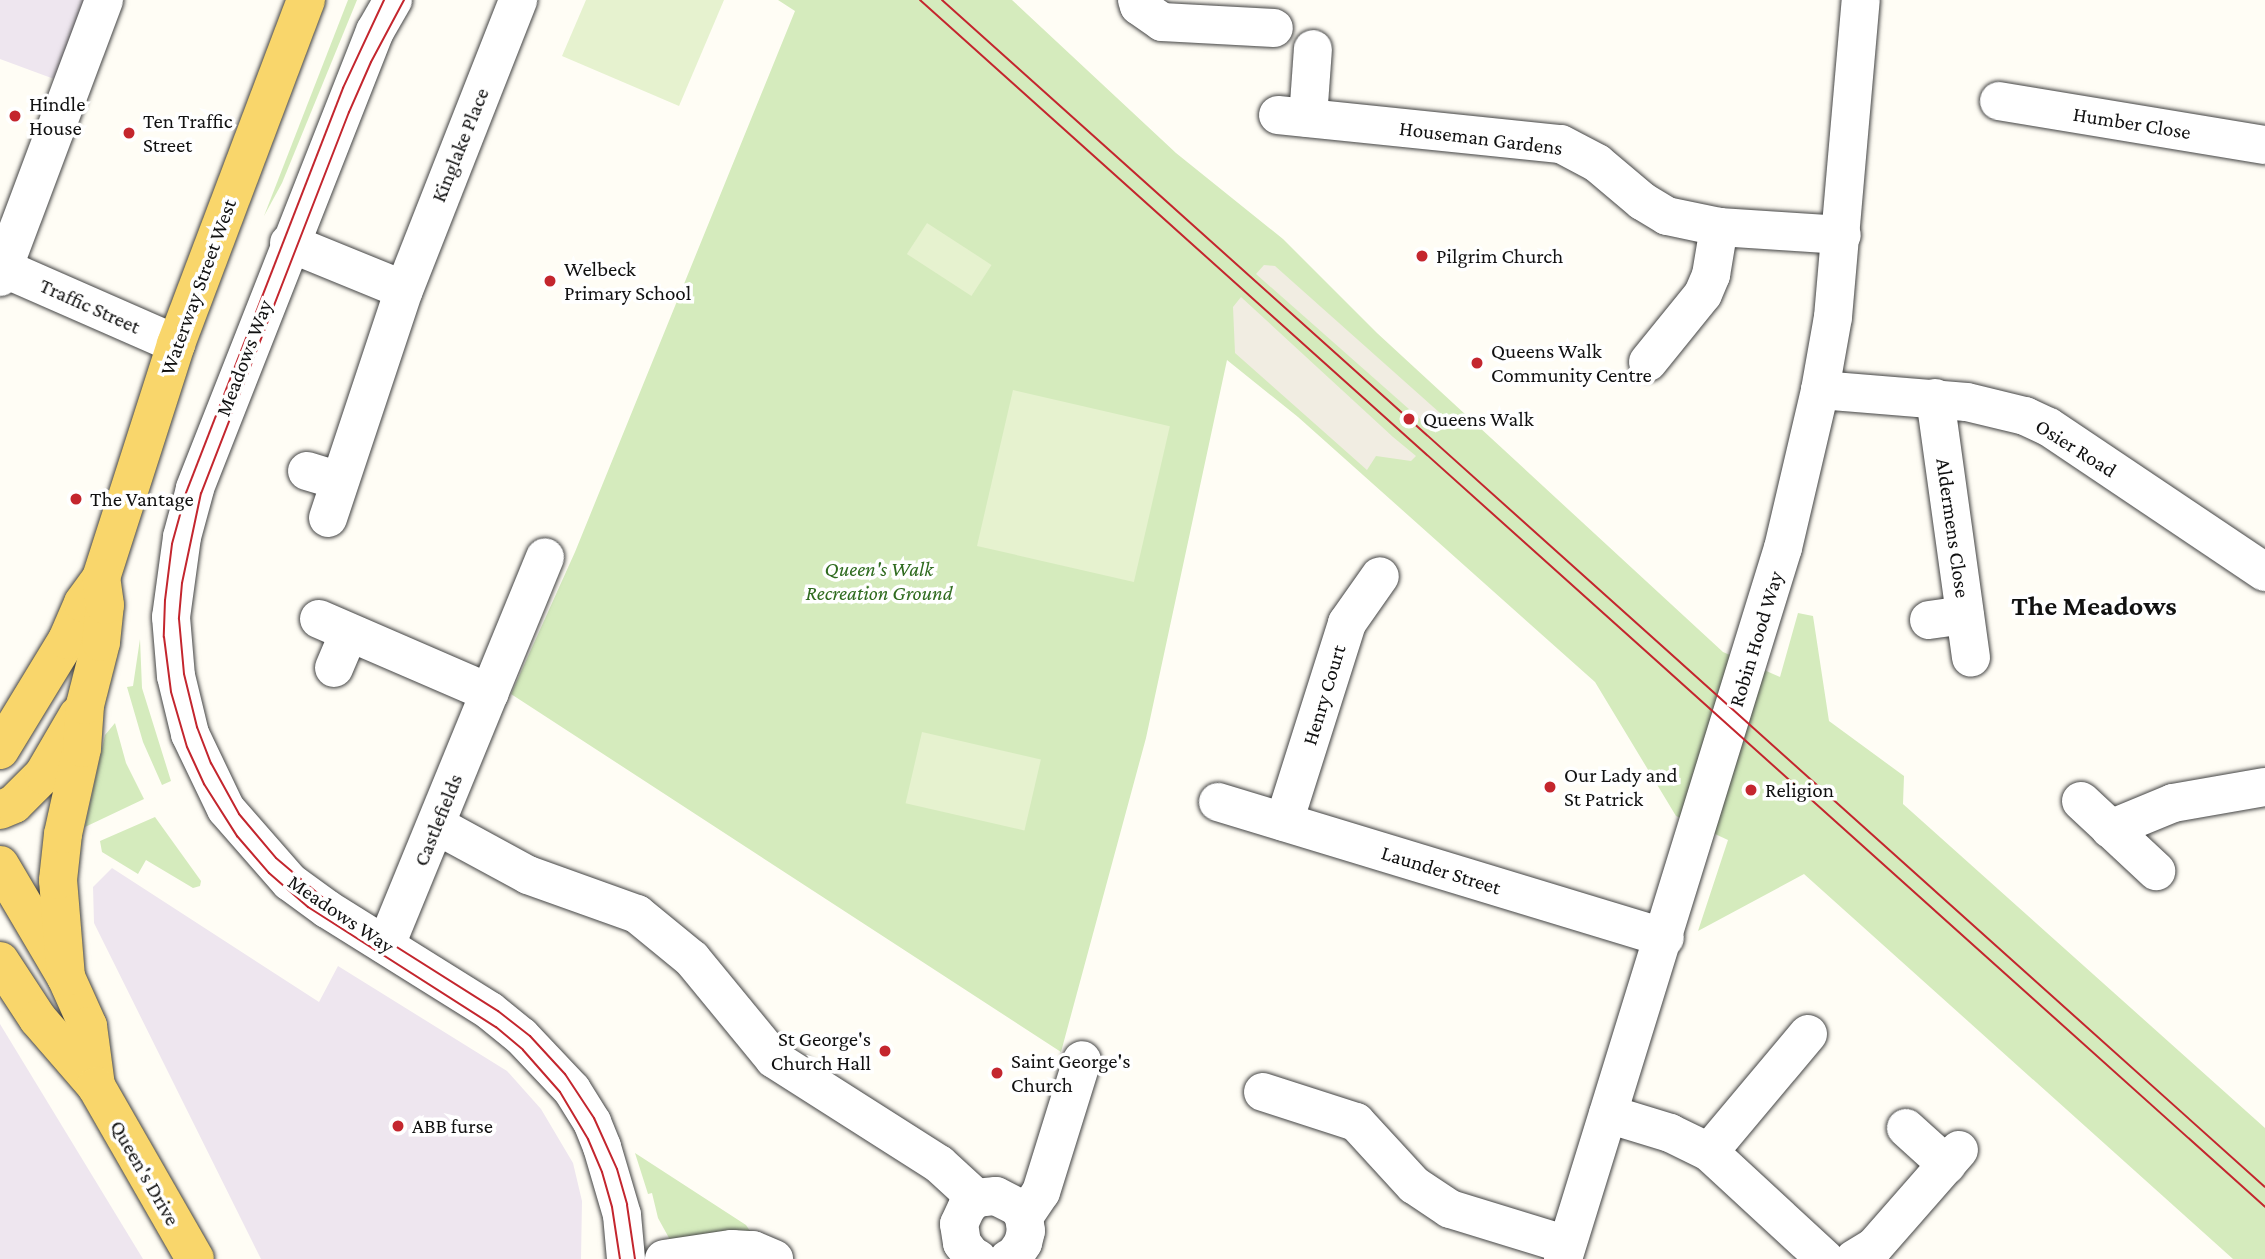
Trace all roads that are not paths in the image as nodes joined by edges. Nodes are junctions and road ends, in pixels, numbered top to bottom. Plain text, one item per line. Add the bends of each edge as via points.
1 (104, 0) edge
2 (306, 0) edge
3 (393, 0) edge
4 (518, 0) edge
5 (1138, 0) edge
6 (1861, 0) edge
7 (1274, 27) dead end
8 (1313, 49) dead end
9 (2000, 102) dead end
10 (2265, 145) edge
11 (1718, 227) junction
12 (1842, 235) junction
13 (289, 243) junction
14 (2, 273) edge
15 (404, 290) junction
16 (176, 344) junction
17 (1648, 362) dead end
18 (1820, 390) junction
19 (1935, 398) junction
20 (328, 518) dead end
21 (545, 557) dead end
22 (2265, 572) edge
23 (1380, 576) dead end
24 (101, 578) junction
25 (1971, 658) dead end
26 (334, 668) dead end
27 (36, 693) junction
28 (490, 693) junction
29 (85, 705) junction
30 (0, 706) edge
31 (0, 750) edge
32 (2265, 787) edge
33 (1218, 802) dead end
34 (2081, 802) dead end
35 (0, 810) edge
36 (1284, 822) junction
37 (436, 825) junction
38 (2110, 829) junction
39 (0, 864) edge
40 (2156, 871) dead end
41 (1665, 938) junction
42 (386, 945) junction
43 (0, 961) edge
44 (66, 977) junction
45 (1808, 1034) dead end
46 (1082, 1060) dead end
47 (96, 1086) junction
48 (1263, 1092) dead end
49 (1608, 1114) junction
50 (1906, 1128) dead end
51 (1709, 1152) junction
52 (976, 1198) junction
53 (1024, 1217) junction
54 (1565, 1252) edge
55 (195, 1259) edge
56 (626, 1259) edge
57 (664, 1259) edge
58 (774, 1259) edge
59 (978, 1259) edge
60 (1008, 1259) edge
61 (1825, 1259) edge
62 (1854, 1259) edge

1 - 14 street, Traffic Street
2 - 16 main road, Waterway Street West
3 - 13 street, Meadows Way via 375,31
4 - 15 street, Kinglake Place
5 - 7 street via 1139,6 1163,22
6 - 12 street, Robin Hood Way
8 - 11 street, Houseman Gardens via 1293,117 1561,144 1597,163 1659,212
9 - 10 street, Humber Close
11 - 12 street, Houseman Gardens
11 - 17 street via 1711,275 1703,294
12 - 18 street, Robin Hood Way
13 - 15 street
13 - 42 street, Meadows Way via 200,476 182,537 171,617 176,676 190,734 226,809 290,882
14 - 16 street, Traffic Street
15 - 20 street, Kinglake Place via 324,476
16 - 24 main road, Waterway Street West
18 - 19 street, Osier Road
18 - 41 street, Robin Hood Way via 1783,548
19 - 22 street, Osier Road via 1996,407 2049,427
19 - 25 street, Aldermens Close via 1947,617
21 - 28 street, Castlefields
23 - 36 street, Henry Court via 1347,623
24 - 27 main road, Waterway Street West
24 - 29 main road, Waterway Street West via 105,605 101,642
26 - 28 street via 334,626
27 - 30 main road
27 - 31 main road, Waterway Street West
28 - 37 street, Castlefields
29 - 35 main road, Waterway Street West via 43,775 14,804
29 - 44 main road, Waterway Street West via 82,748 58,880
32 - 38 street via 2174,803
33 - 36 street, Launder Street
34 - 38 street
36 - 41 street, Launder Street
37 - 42 street, Castlefields
37 - 52 street via 528,875 637,914 692,959 774,1059 939,1164
38 - 40 street
39 - 44 main road, Queen's Drive
41 - 49 street, Robin Hood Way
42 - 56 street, Meadows Way via 490,1011 521,1036 572,1090 592,1122 606,1160 622,1215
43 - 47 main road, Queen's Drive via 38,1019
44 - 47 main road, Queen's Drive via 88,1026
45 - 51 street
46 - 53 street via 1041,1192
47 - 55 main road, Queen's Drive
48 - 54 street via 1356,1122 1414,1185 1450,1209
49 - 51 street via 1670,1133
49 - 54 street, Robin Hood Way
50 - 62 street via 1953,1157 1874,1247
51 - 61 street
52 - 53 street via 1008,1199
52 - 59 street via 959,1224 962,1242
53 - 60 street via 1023,1243
57 - 58 street via 732,1249 753,1250

